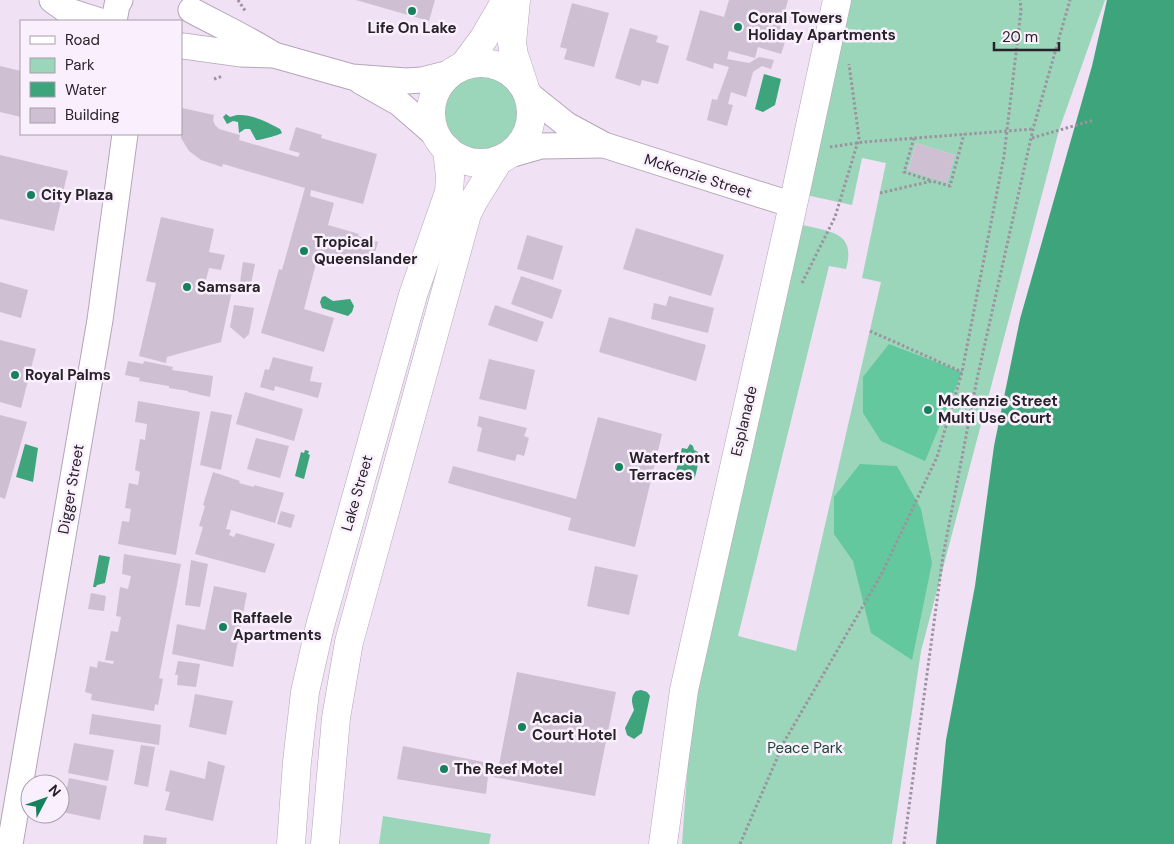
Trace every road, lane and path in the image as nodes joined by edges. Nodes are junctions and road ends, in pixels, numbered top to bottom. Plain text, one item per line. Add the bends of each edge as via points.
1 (52, 0) edge
2 (120, 0) edge
3 (506, 0) edge
4 (516, 0) edge
5 (837, 0) edge
6 (1020, 0) edge
7 (1070, 0) edge
8 (188, 5) edge
9 (97, 20) edge
10 (114, 20) edge
11 (182, 47) edge
12 (274, 55) junction
13 (457, 69) junction
14 (352, 77) junction
15 (526, 89) junction
16 (1094, 120) dead end
17 (1033, 129) junction
18 (1007, 130) junction
19 (964, 134) junction
20 (125, 135) edge
21 (914, 138) junction
22 (1031, 138) junction
23 (442, 142) junction
24 (604, 145) junction
25 (804, 151) junction
26 (502, 158) junction
27 (932, 181) junction
28 (880, 193) dead end
29 (793, 205) junction
30 (870, 331) dead end
31 (962, 372) junction
32 (10, 844) edge
33 (291, 844) edge
34 (325, 844) edge
35 (663, 844) edge
36 (740, 844) edge
37 (904, 844) edge

1 - 9 street via 66,10
2 - 10 street
3 - 13 main road via 484,38
4 - 15 main road via 512,43
5 - 25 main road, Esplanade
6 - 18 path
7 - 17 path
8 - 11 street via 192,22
8 - 12 street
11 - 12 street
12 - 14 street
13 - 14 street via 422,80
13 - 15 main road via 480,62 497,65 512,73
13 - 23 main road via 439,86 432,102 432,119
14 - 23 street via 399,103
15 - 24 street, McKenzie Street via 567,125
15 - 26 main road via 532,109 528,133 519,146
16 - 22 path
17 - 18 path
17 - 22 path
18 - 19 path
18 - 31 path
19 - 21 path
19 - 27 path via 950,186
20 - 32 street, Digger Street via 100,320
21 - 25 path
21 - 27 path via 904,172
22 - 37 path via 977,379 943,556
23 - 26 main road via 460,158 475,163
23 - 33 main road, Lake Street via 450,177 448,192 412,300 320,626 305,692
24 - 26 street, McKenzie Street via 541,146
24 - 29 street, McKenzie Street
25 - 29 main road, Esplanade
26 - 34 main road, Lake Street via 467,214 349,642 336,718
27 - 28 path
29 - 35 main road, Esplanade via 684,690
30 - 31 path
31 - 36 path via 937,457 881,575 784,742

